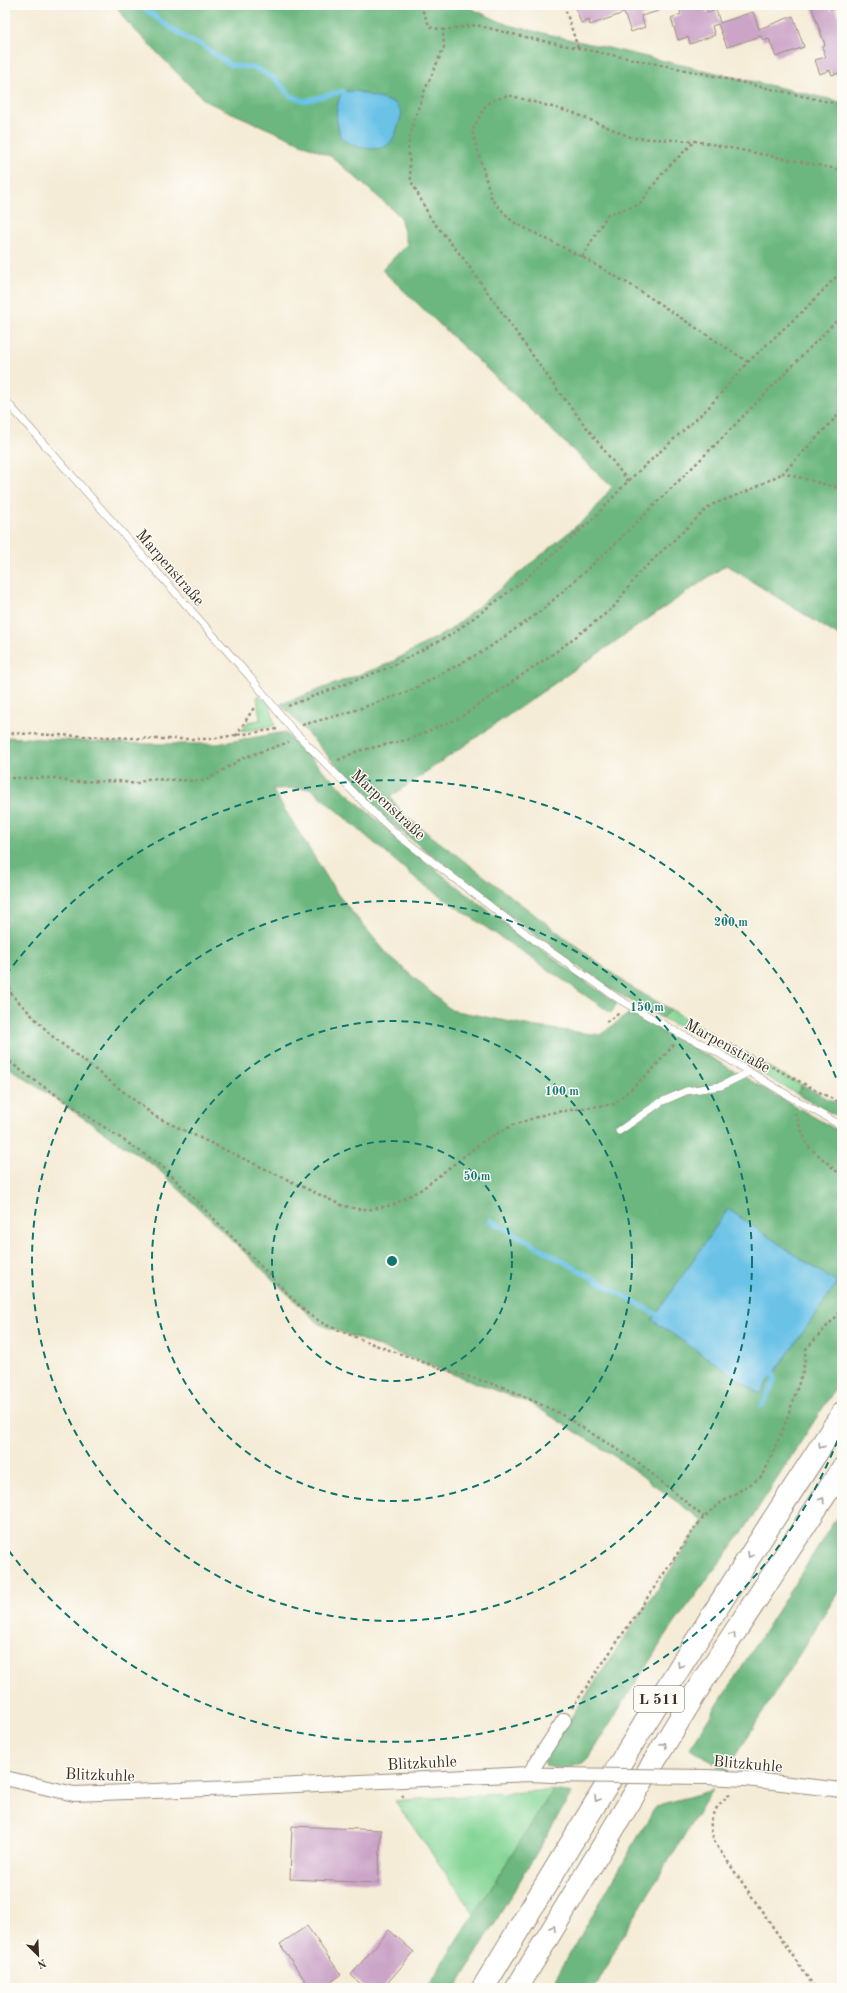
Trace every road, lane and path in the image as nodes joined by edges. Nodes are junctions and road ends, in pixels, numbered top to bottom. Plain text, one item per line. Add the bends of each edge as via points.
1 (420, 5) edge
2 (564, 5) edge
3 (443, 30) junction
4 (578, 48) junction
5 (842, 105) edge
6 (695, 141) junction
7 (842, 170) edge
8 (582, 257) junction
9 (842, 272) edge
10 (842, 316) edge
11 (748, 362) junction
12 (5, 400) edge
13 (842, 411) edge
14 (783, 472) junction
15 (628, 481) junction
16 (842, 489) edge
17 (255, 706) dead end
18 (276, 710) junction
19 (291, 728) junction
20 (5, 733) edge
21 (236, 736) junction
22 (299, 736) junction
23 (325, 763) junction
24 (5, 778) edge
25 (5, 975) edge
26 (628, 1004) junction
27 (606, 1022) dead end
28 (682, 1035) junction
29 (725, 1042) dead end
30 (5, 1058) edge
31 (749, 1072) junction
32 (789, 1096) junction
33 (842, 1104) edge
34 (842, 1126) edge
35 (619, 1131) dead end
36 (842, 1176) edge
37 (842, 1310) edge
38 (842, 1414) edge
39 (842, 1469) edge
40 (704, 1517) junction
41 (564, 1720) joint
42 (529, 1774) junction
43 (5, 1778) edge
44 (746, 1778) junction
45 (842, 1790) edge
46 (483, 1988) edge
47 (517, 1988) edge
48 (815, 1988) edge

1 - 3 path via 430,27
2 - 4 path
3 - 4 path via 476,25
3 - 15 path via 444,47 421,99 408,146 411,180 431,219 463,258 556,388
4 - 5 path
6 - 7 path
6 - 8 path via 664,170 640,205 608,214
6 - 8 path via 633,138 574,113 508,95 487,103 472,131 492,200 512,222
8 - 11 path via 634,287
9 - 11 path
10 - 19 path via 619,539 540,611 487,649 410,691 347,713
11 - 15 path via 708,408
12 - 18 lane, Marpenstraße via 250,677
13 - 14 path
14 - 16 path
14 - 23 path via 748,491 711,505 639,573 613,608 557,651 461,717 410,739 358,751
15 - 18 path via 593,519 528,577 452,634 390,668
17 - 21 path
18 - 19 lane, Marpenstraße
19 - 21 path
19 - 22 lane, Marpenstraße
20 - 21 path via 158,739
22 - 23 lane, Marpenstraße
22 - 24 path via 243,758 205,781 147,779 136,784 119,781 69,782 58,778
23 - 26 lane, Marpenstraße via 399,836 537,942
25 - 28 path via 12,995 53,1037 156,1117 356,1209 394,1205 422,1189 484,1140 513,1125 550,1113 614,1104 652,1070
26 - 27 path via 616,1017
26 - 28 lane, Marpenstraße
28 - 31 lane, Marpenstraße via 707,1046
29 - 33 path
30 - 40 path via 162,1166 308,1314 324,1324 370,1343 506,1388 559,1413 639,1463
31 - 32 lane, Marpenstraße
31 - 35 lane via 722,1086 686,1091 660,1102
32 - 34 lane, Marpenstraße
32 - 36 path via 807,1145
37 - 40 path via 806,1349 803,1371 787,1419 763,1476 719,1504
38 -> 46 highway, L 511 via 629,1746
47 -> 39 highway, L 511 via 704,1679
40 - 41 path
41 - 42 street
42 - 43 street, Blitzkuhle via 74,1794
42 - 44 street, Blitzkuhle, bridge
44 - 45 street, Blitzkuhle
44 - 48 path via 713,1811 709,1826 712,1836 716,1846

